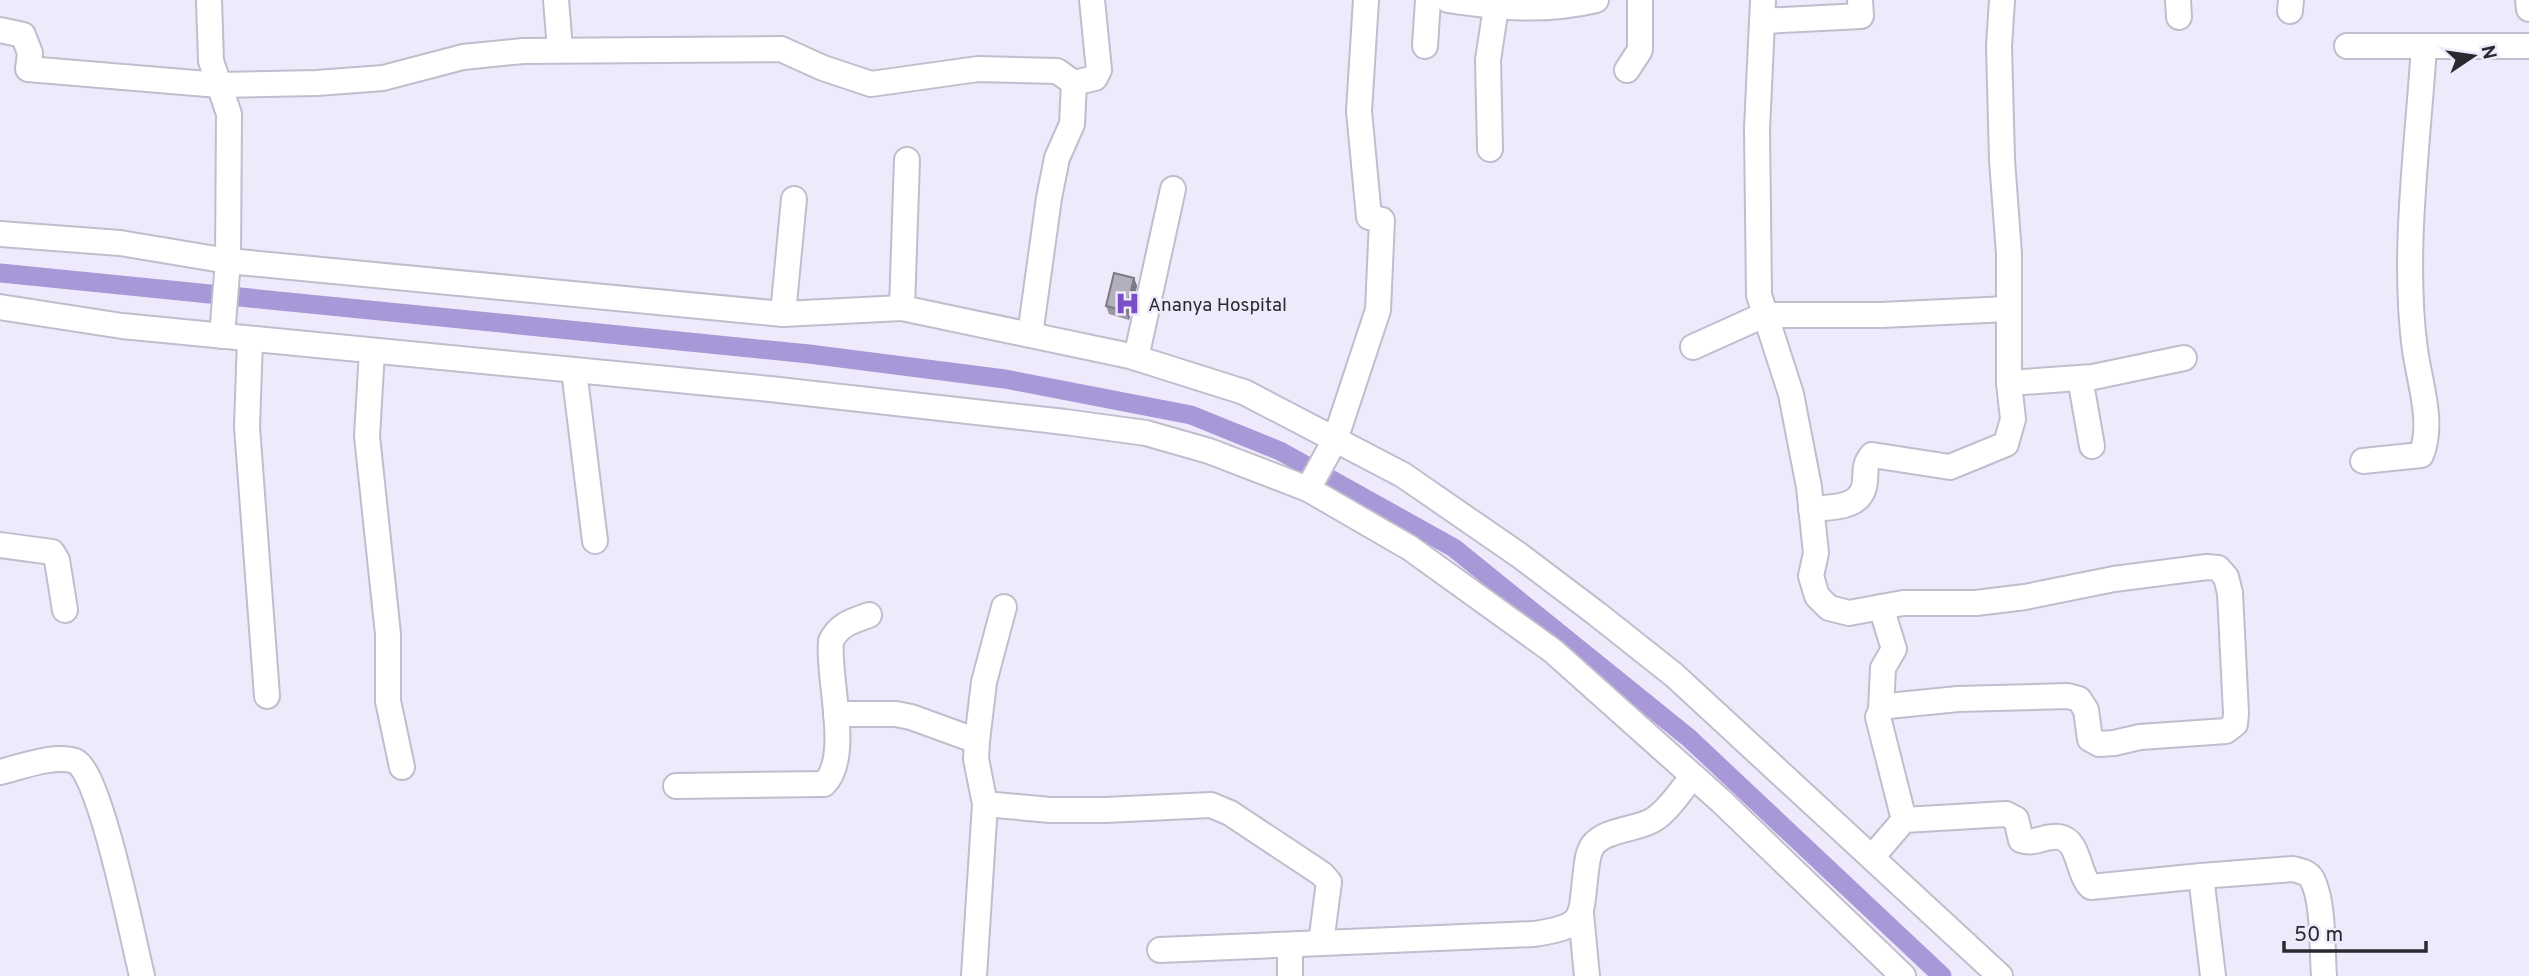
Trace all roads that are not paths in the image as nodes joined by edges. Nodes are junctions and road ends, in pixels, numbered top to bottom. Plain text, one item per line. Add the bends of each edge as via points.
1 (209, 0) edge
2 (556, 0) edge
3 (1092, 0) edge
4 (1366, 0) edge
5 (1428, 0) edge
6 (1448, 0) edge
7 (1596, 0) edge
8 (1640, 0) edge
9 (1860, 0) edge
10 (2002, 0) edge
11 (2528, 0) edge
12 (1496, 7) junction
13 (1813, 9) edge
14 (2529, 9) edge
15 (1763, 11) edge
16 (0, 30) edge
17 (1425, 46) dead end
18 (2347, 46) dead end
19 (2424, 46) junction
20 (2529, 46) edge
21 (560, 49) junction
22 (1627, 71) dead end
23 (1074, 83) junction
24 (219, 85) junction
25 (1490, 149) dead end
26 (907, 160) dead end
27 (1173, 189) dead end
28 (794, 199) dead end
29 (0, 234) edge
30 (226, 271) junction
31 (0, 307) edge
32 (902, 308) junction
33 (2008, 309) junction
34 (783, 314) junction
35 (1764, 315) junction
36 (222, 324) junction
37 (1030, 335) junction
38 (250, 339) junction
39 (1693, 347) dead end
40 (372, 351) junction
41 (1136, 358) junction
42 (2183, 358) dead end
43 (575, 370) junction
44 (2080, 378) junction
45 (2009, 383) junction
46 (1332, 446) junction
47 (2092, 446) dead end
48 (2363, 461) dead end
49 (1310, 485) junction
50 (1811, 509) junction
51 (595, 541) dead end
52 (0, 545) edge
53 (1003, 607) dead end
54 (1881, 607) junction
55 (65, 610) dead end
56 (869, 615) dead end
57 (267, 696) dead end
58 (1881, 710) junction
59 (836, 714) junction
60 (977, 741) junction
61 (402, 767) dead end
62 (0, 772) edge
63 (1693, 776) junction
64 (676, 786) dead end
65 (985, 804) junction
66 (1903, 820) junction
67 (1873, 856) junction
68 (2201, 876) junction
69 (1581, 914) junction
70 (1321, 943) junction
71 (1290, 945) junction
72 (1160, 950) dead end
73 (142, 976) edge
74 (974, 976) edge
75 (1290, 976) edge
76 (1587, 976) edge
77 (1903, 976) edge
78 (2000, 976) edge
79 (2213, 976) edge
80 (2325, 976) edge

1 - 24 street via 211,61
2 - 21 street
3 - 23 street via 1099,70 1095,78
4 - 46 street via 1359,111 1369,217 1382,220 1378,310
5 - 17 street
6 - 12 street
7 - 12 street via 1559,8
8 - 22 street via 1640,50
9 - 13 street via 1861,16
10 - 33 street via 1999,46
11 - 14 street
12 - 25 street via 1488,60
13 - 15 street
15 - 35 street via 1757,129 1759,295
16 - 24 street via 23,34 30,53 28,69
18 - 19 street
19 - 20 street
19 - 48 street via 2411,266 2415,348 2427,440 2421,455
21 - 23 street via 781,49 871,84 978,69 1057,71
21 - 24 street via 463,57 383,78
23 - 37 street via 1072,124 1057,158 1049,198
24 - 30 street via 229,114
26 - 32 street
27 - 41 street
28 - 34 street
29 - 30 street via 120,243
30 - 34 street
30 - 36 street
31 - 36 street via 122,326
32 - 34 street
32 - 37 street
33 - 35 street
33 - 45 street
35 - 39 street
35 - 50 street via 1791,394
36 - 38 street
37 - 41 street
38 - 40 street
38 - 57 street via 247,427
40 - 43 street
40 - 61 street via 367,436 388,634 388,701
41 - 46 street via 1244,392
42 - 44 street
43 - 49 street via 1146,433
43 - 51 street
44 - 45 street
44 - 47 street
45 - 50 street via 2013,419 2006,444 1950,467 1872,455 1865,464 1863,492 1857,501
46 - 49 street
46 - 67 street via 1404,475 1597,614 1674,675
49 - 63 street via 1410,548 1553,651
50 - 54 street via 1816,553 1811,576 1817,596 1829,608 1849,613
52 - 55 street via 52,552
53 - 60 street via 984,682
54 - 58 street via 1895,649 1883,668
54 - 58 street via 1988,601 2151,573 2218,568 2230,593 2236,713 2235,724 2226,731 2099,744 2090,739 2086,710 2079,699 2068,696 1958,699
56 - 59 street via 836,630 831,641
58 - 66 street via 1878,717
59 - 60 street via 904,715
59 - 64 street via 835,768 824,784
60 - 65 street
62 - 73 street via 58,760 80,764 98,797
63 - 69 street via 1653,820 1592,846
63 - 77 street
65 - 70 street via 1050,810 1211,805 1322,874 1329,883
65 - 74 street
66 - 67 street
66 - 68 street via 2006,814 2016,819 2021,840 2065,838 2091,887
67 - 78 street
68 - 79 street
68 - 80 street via 2293,869 2312,878
69 - 70 street via 1563,930 1534,934
69 - 76 street
70 - 71 street
71 - 72 street
71 - 75 street

